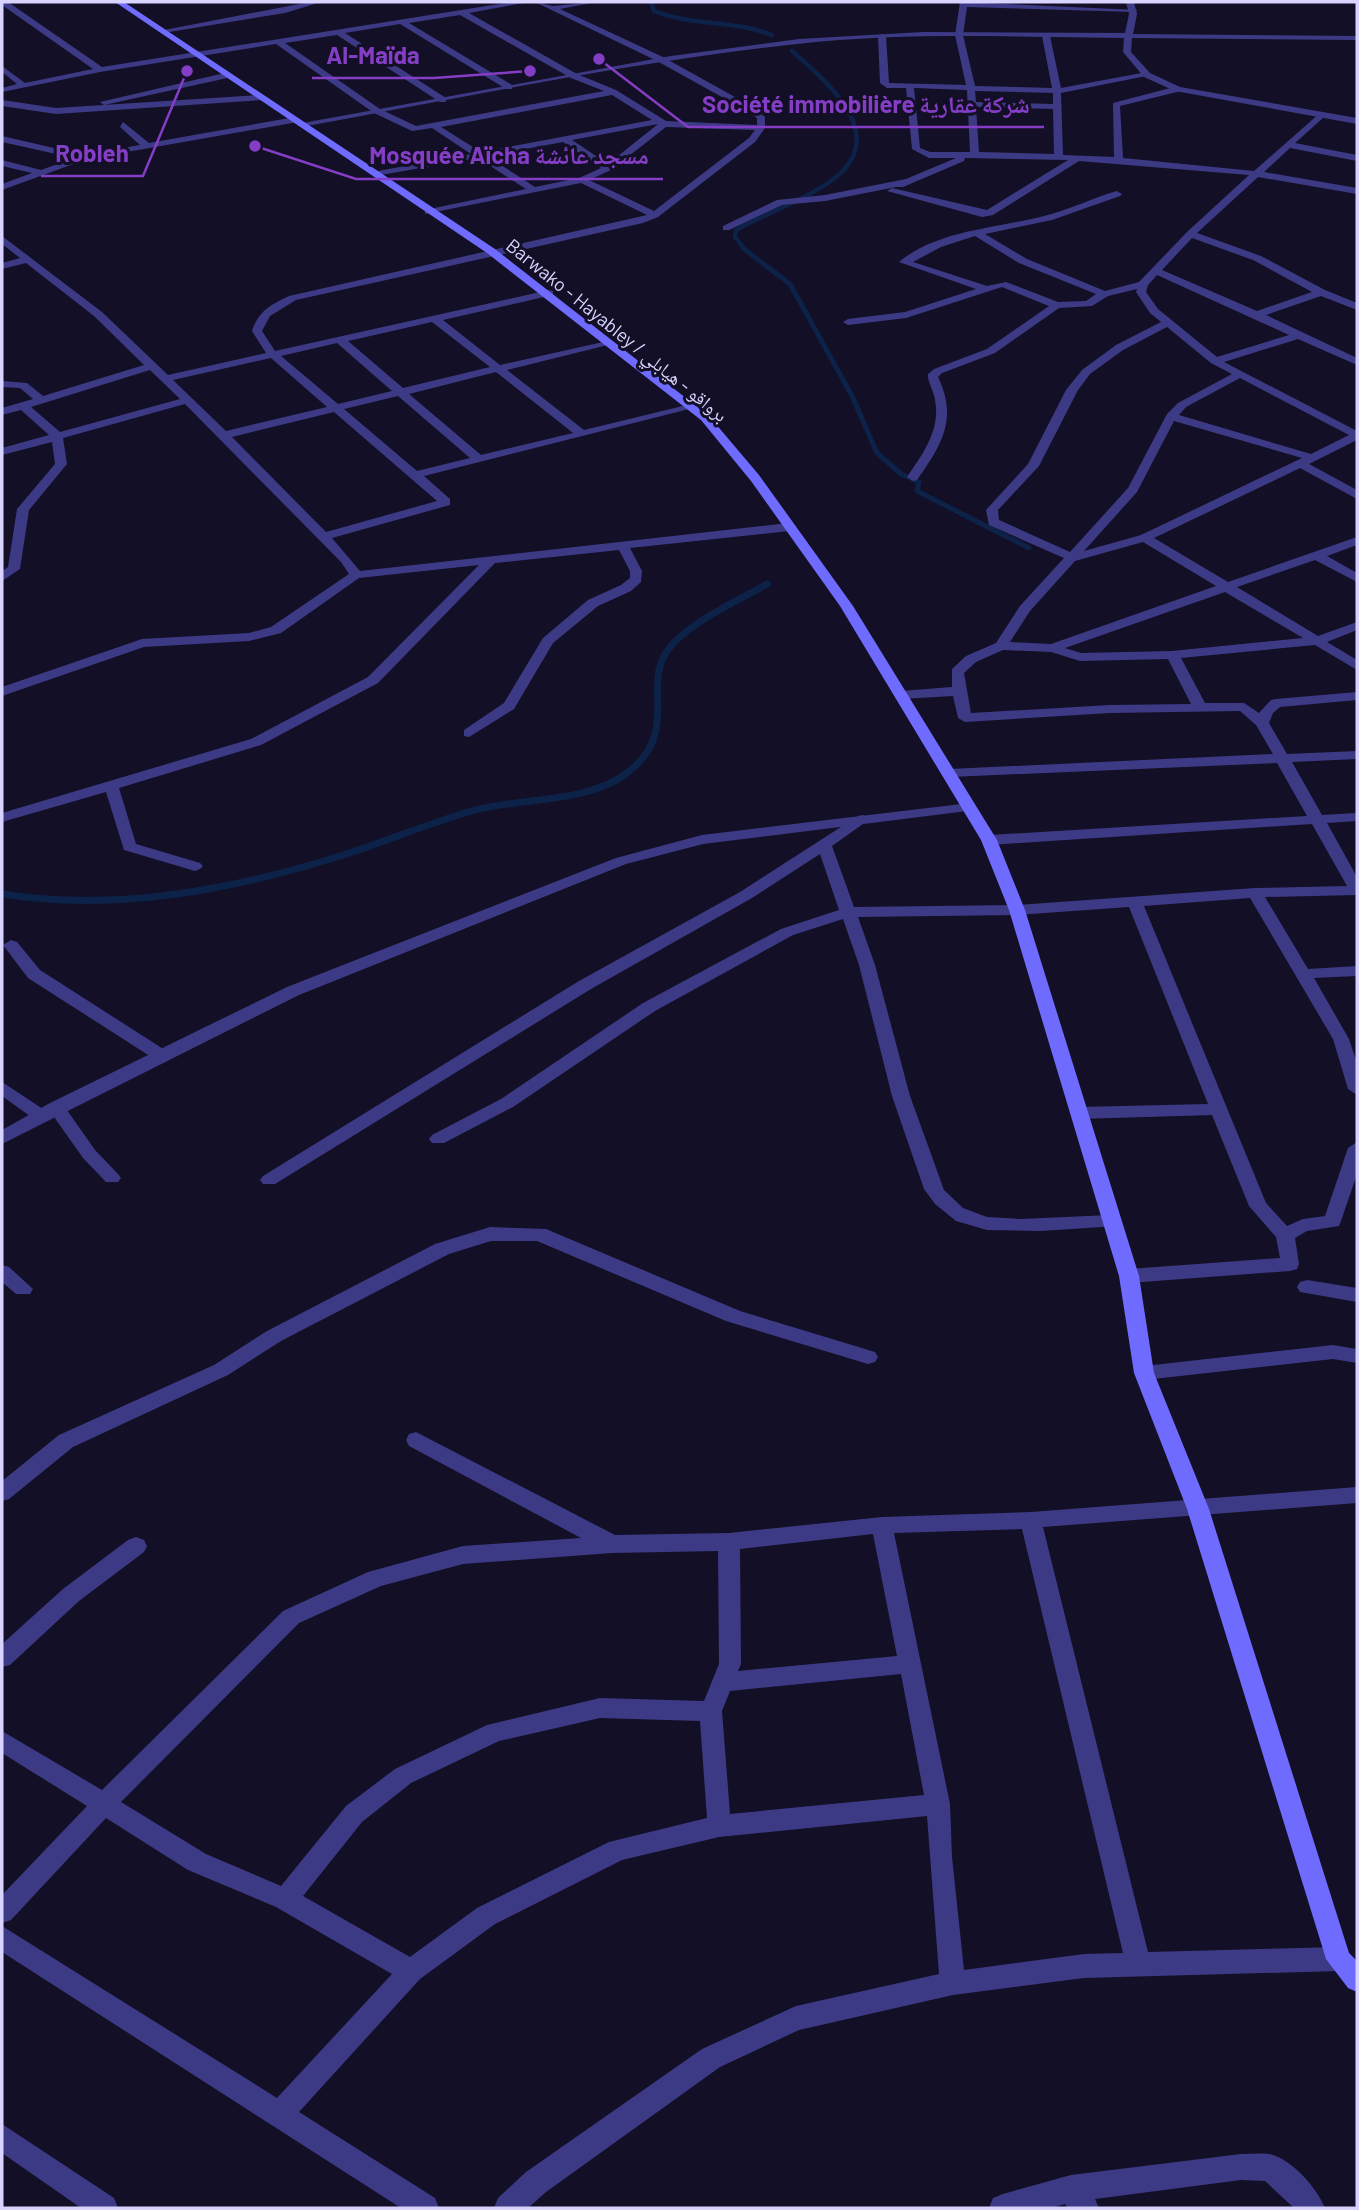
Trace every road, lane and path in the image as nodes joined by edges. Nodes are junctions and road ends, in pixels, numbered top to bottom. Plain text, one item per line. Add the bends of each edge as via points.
1 (3, 2) edge
2 (119, 2) edge
3 (317, 2) edge
4 (525, 2) edge
5 (539, 2) edge
6 (592, 2) edge
7 (963, 3) edge
8 (1133, 4) edge
9 (552, 8) junction
10 (461, 12) junction
11 (402, 22) junction
12 (163, 31) junction
13 (338, 32) junction
14 (959, 35) junction
15 (882, 36) junction
16 (1046, 36) junction
17 (1126, 37) junction
18 (1357, 38) edge
19 (278, 42) junction
20 (198, 54) junction
21 (660, 59) junction
22 (2, 68) edge
23 (100, 71) junction
24 (229, 75) junction
25 (1147, 75) junction
26 (574, 76) junction
27 (23, 85) junction
28 (910, 87) junction
29 (509, 88) junction
30 (971, 88) junction
31 (1178, 89) junction
32 (2, 90) edge
33 (1057, 91) junction
34 (613, 92) junction
35 (260, 98) junction
36 (443, 100) junction
37 (2, 103) edge
38 (971, 104) junction
39 (1058, 107) junction
40 (88, 110) junction
41 (377, 111) junction
42 (1320, 116) junction
43 (1355, 118) edge
44 (298, 122) junction
45 (662, 122) junction
46 (122, 125) dead end
47 (434, 126) junction
48 (761, 128) junction
49 (2, 139) edge
50 (564, 139) junction
51 (1289, 145) junction
52 (146, 146) junction
53 (975, 155) junction
54 (477, 156) junction
55 (85, 157) junction
56 (1059, 158) junction
57 (1357, 158) edge
58 (1076, 159) junction
59 (1119, 161) junction
60 (2, 163) edge
61 (608, 168) junction
62 (40, 172) junction
63 (1258, 173) junction
64 (378, 174) junction
65 (582, 180) junction
66 (909, 181) junction
67 (2, 187) edge
68 (534, 190) junction
69 (1357, 191) edge
70 (1117, 194) dead end
71 (428, 212) junction
72 (654, 215) junction
73 (726, 228) dead end
74 (976, 233) junction
75 (1190, 234) junction
76 (2, 239) edge
77 (491, 251) junction
78 (29, 260) junction
79 (2, 266) edge
80 (1154, 271) junction
81 (1143, 284) junction
82 (984, 288) junction
83 (1321, 292) junction
84 (549, 293) junction
85 (1104, 294) junction
86 (1057, 305) junction
87 (1357, 307) edge
88 (1257, 315) junction
89 (435, 319) junction
90 (848, 322) dead end
91 (1168, 322) junction
92 (1299, 335) junction
93 (341, 341) junction
94 (608, 342) junction
95 (272, 355) junction
96 (1215, 361) junction
97 (1357, 362) edge
98 (151, 366) junction
99 (497, 369) junction
100 (1238, 375) junction
101 (164, 379) junction
102 (2, 384) edge
103 (399, 392) junction
104 (41, 400) junction
105 (187, 400) junction
106 (23, 406) junction
107 (691, 407) junction
108 (334, 408) junction
109 (2, 412) edge
110 (1171, 416) junction
111 (582, 434) junction
112 (224, 435) junction
113 (57, 436) junction
114 (1357, 436) edge
115 (2, 452) edge
116 (1314, 458) junction
117 (478, 459) junction
118 (1301, 464) junction
119 (415, 475) junction
120 (913, 477) dead end
121 (1357, 495) edge
122 (789, 527) junction
123 (322, 537) junction
124 (1145, 538) junction
125 (1357, 541) edge
126 (623, 546) junction
127 (1316, 555) junction
128 (1073, 558) junction
129 (490, 561) junction
130 (356, 575) junction
131 (2, 577) edge
132 (1357, 578) edge
133 (1227, 585) junction
134 (1357, 626) edge
135 (1317, 641) junction
136 (1001, 646) junction
137 (1052, 648) junction
138 (1172, 655) junction
139 (1357, 666) edge
140 (959, 691) junction
141 (2, 692) edge
142 (901, 695) junction
143 (1357, 696) edge
144 (1199, 705) junction
145 (1262, 723) junction
146 (469, 733) dead end
147 (1357, 755) edge
148 (1282, 758) junction
149 (950, 773) junction
150 (111, 785) junction
151 (970, 807) junction
152 (1357, 817) edge
153 (2, 818) edge
154 (1317, 818) junction
155 (863, 819) junction
156 (989, 840) junction
157 (824, 844) junction
158 (195, 866) dead end
159 (1357, 890) edge
160 (1255, 893) junction
161 (1135, 902) junction
162 (1017, 910) junction
163 (848, 912) junction
164 (11, 945) dead end
165 (1357, 971) edge
166 (1304, 974) junction
167 (162, 1056) junction
168 (2, 1088) edge
169 (1357, 1088) edge
170 (1219, 1109) junction
171 (48, 1111) junction
172 (1079, 1113) junction
173 (2, 1138) edge
174 (438, 1139) dead end
175 (1357, 1147) edge
176 (112, 1178) dead end
177 (269, 1180) dead end
178 (1110, 1221) junction
179 (1285, 1235) junction
180 (2, 1272) edge
181 (1129, 1276) junction
182 (1307, 1287) dead end
183 (23, 1289) dead end
184 (1357, 1295) edge
185 (1357, 1356) edge
186 (868, 1357) dead end
187 (1144, 1373) junction
188 (416, 1440) dead end
189 (2, 1493) edge
190 (1357, 1494) edge
191 (1198, 1509) junction
192 (1031, 1520) junction
193 (882, 1525) junction
194 (729, 1542) junction
195 (612, 1544) junction
196 (136, 1546) dead end
197 (2, 1658) edge
198 (908, 1664) junction
199 (723, 1682) junction
200 (711, 1711) junction
201 (2, 1741) edge
202 (104, 1804) junction
203 (938, 1804) junction
204 (719, 1826) junction
205 (285, 1899) junction
206 (2, 1912) edge
207 (2, 1938) edge
208 (1339, 1959) junction
209 (1138, 1963) junction
210 (411, 1971) junction
211 (1357, 1980) edge
212 (953, 1983) junction
213 (279, 2115) junction
214 (2, 2137) edge
215 (1078, 2199) edge
216 (104, 2208) edge
217 (425, 2208) edge
218 (508, 2208) edge
219 (1003, 2208) edge
220 (1311, 2208) edge

1 - 23 street
2 - 12 main road, Barwako - Hayabley / برواقو - هيابلي
3 - 12 street
4 - 10 street
5 - 9 street
6 - 9 street
7 - 8 street
7 - 14 street
8 - 17 street
9 - 21 street
10 - 11 street
10 - 26 street
11 - 13 street
11 - 29 street
12 - 20 main road, Barwako - Hayabley / برواقو - هيابلي
13 - 19 street
13 - 36 street
14 - 15 street
14 - 16 street
14 - 30 street
15 - 21 street via 785,42
15 - 28 street via 884,83
16 - 17 street
16 - 33 street
17 - 18 street
17 - 25 street via 1127,52
19 - 20 street
19 - 41 street
20 - 23 street
20 - 24 main road, Barwako - Hayabley / برواقو - هيابلي
21 - 26 street
21 - 48 street via 750,109 761,117
22 - 27 street
23 - 27 street
24 - 35 main road, Barwako - Hayabley / برواقو - هيابلي
24 - 40 street via 125,96
25 - 31 street
25 - 33 street
26 - 29 street
26 - 34 street
27 - 32 street
28 - 30 street
28 - 53 street via 916,149 929,155
29 - 36 street
30 - 33 street
30 - 38 street
31 - 42 street
31 - 59 street via 1116,105
33 - 39 street
34 - 45 street
34 - 47 street
35 - 40 street
35 - 44 main road, Barwako - Hayabley / برواقو - هيابلي
36 - 41 street
37 - 40 street via 56,111
38 - 39 street
38 - 53 street
39 - 56 street
41 - 44 street
41 - 47 street via 415,129
42 - 43 street
42 - 51 street
44 - 52 street
44 - 64 main road, Barwako - Hayabley / برواقو - هيابلي
45 - 48 street
45 - 50 street
45 - 61 street
46 - 52 street
47 - 54 street
48 - 72 street via 752,140
49 - 55 street
50 - 54 street
50 - 61 street
51 - 57 street
51 - 63 street
52 - 55 street
53 - 56 street
53 - 66 street
54 - 64 street
54 - 68 street
55 - 62 street
56 - 58 street
58 - 59 street
58 - 66 street via 990,213 892,191
59 - 63 street
60 - 62 street
61 - 65 street
62 - 67 street
63 - 69 street
63 - 75 street
64 - 71 main road, Barwako - Hayabley / برواقو - هيابلي
65 - 68 street
65 - 72 street
66 - 73 street via 780,202
68 - 71 street
70 - 74 street via 1049,218
71 - 77 main road, Barwako - Hayabley / برواقو - هيابلي
72 - 77 street
74 - 82 street via 904,262
74 - 85 street via 1023,261
75 - 80 street
75 - 83 street via 1257,258
76 - 78 street
77 - 84 main road, Barwako - Hayabley / برواقو - هيابلي
77 - 95 street via 293,298 259,321 257,331
78 - 79 street
78 - 98 street via 98,314
80 - 81 street
80 - 88 street
81 - 85 street
81 - 91 street via 1146,300
82 - 86 street via 1002,284
82 - 90 street via 906,315
83 - 87 street
83 - 88 street
84 - 89 street
84 - 94 main road, Barwako - Hayabley / برواقو - هيابلي
85 - 86 street via 1087,304
86 - 120 street via 991,351 932,376 943,405 943,424
88 - 92 street
89 - 93 street
89 - 99 street
91 - 96 street
91 - 128 street via 1081,377 1039,457 992,510 993,522
92 - 96 street
92 - 97 street
93 - 95 street
93 - 103 street
94 - 99 street
94 - 107 main road, Barwako - Hayabley / برواقو - هيابلي
95 - 101 street
95 - 108 street
96 - 100 street
98 - 101 street
98 - 104 street
99 - 103 street
99 - 111 street
100 - 110 street via 1182,405
100 - 114 street
101 - 105 street
102 - 104 street via 23,385
103 - 108 street
103 - 117 street
104 - 106 street
105 - 112 street
105 - 113 street
106 - 109 street
106 - 113 street
107 - 111 street
107 - 122 main road, Barwako - Hayabley / برواقو - هيابلي via 738,455
108 - 112 street
108 - 119 street
110 - 116 street
110 - 128 street via 1133,489
111 - 117 street
112 - 123 street
113 - 115 street
113 - 131 street via 61,464 23,509 14,569
114 - 116 street
116 - 118 street
117 - 119 street
118 - 121 street
118 - 124 street
119 - 123 street via 446,502
122 - 126 street
122 - 142 main road, Barwako - Hayabley / برواقو - هيابلي via 846,606
123 - 130 street
124 - 128 street
124 - 133 street
125 - 127 street
126 - 129 street
126 - 146 street via 636,579 626,589 593,603 548,641 509,706
127 - 132 street
127 - 133 street
128 - 136 street via 1025,609
129 - 130 street
129 - 150 street via 373,680 256,742
130 - 141 street via 276,630 249,637 142,643
133 - 135 street
133 - 137 street
134 - 135 street
135 - 138 street
135 - 139 street
136 - 137 street
136 - 140 street via 971,659 957,672
137 - 138 street via 1080,657
138 - 144 street
140 - 142 street
140 - 144 street via 965,718
142 - 149 main road, Barwako - Hayabley / برواقو - هيابلي
143 - 145 street via 1276,703
144 - 145 street via 1244,707
145 - 148 street
147 - 148 street
148 - 149 street
148 - 154 street
149 - 151 main road, Barwako - Hayabley / برواقو - هيابلي
150 - 153 street
150 - 158 street via 129,848
151 - 155 street
151 - 156 main road, Barwako - Hayabley / برواقو - هيابلي
152 - 154 street
154 - 156 street
154 - 159 street
155 - 157 street
155 - 167 street via 715,838 621,861 293,991
156 - 162 main road, Barwako - Hayabley / برواقو - هيابلي
157 - 163 street
157 - 177 street
159 - 160 street
160 - 161 street
160 - 166 street
161 - 162 street
161 - 170 street
162 - 163 street
162 - 172 main road, Barwako - Hayabley / برواقو - هيابلي
163 - 174 street via 787,932 649,1007 507,1103
163 - 178 street via 867,965 901,1096 933,1189 942,1201 954,1212 984,1223
164 - 167 street via 34,974
165 - 166 street
166 - 169 street via 1341,1039
167 - 171 street
168 - 171 street
170 - 172 street
170 - 179 street via 1258,1206
171 - 173 street
171 - 176 street
172 - 178 main road, Barwako - Hayabley / برواقو - هيابلي
175 - 179 street via 1332,1221 1303,1225
178 - 181 main road, Barwako - Hayabley / برواقو - هيابلي
179 - 181 street via 1290,1264
180 - 183 street
181 - 187 main road, Barwako - Hayabley / برواقو - هيابلي
182 - 184 street
185 - 187 street via 1333,1352
186 - 189 street via 733,1316 539,1234 489,1234 442,1249 274,1336 221,1370 66,1441
187 - 191 main road, Barwako - Hayabley / برواقو - هيابلي
188 - 195 street
190 - 191 street
191 - 192 street
191 - 208 main road, Barwako - Hayabley / برواقو - هيابلي
192 - 193 street
192 - 209 street
193 - 194 street
193 - 198 street
194 - 195 street
194 - 199 street via 730,1664
195 - 202 street via 463,1555 376,1578 291,1617
196 - 197 street via 71,1595
198 - 199 street
198 - 203 street
199 - 200 street
200 - 204 street
200 - 205 street via 600,1708 495,1732 404,1776 354,1814
201 - 202 street
202 - 205 street via 197,1862
202 - 206 street
203 - 204 street
203 - 212 street
204 - 210 street via 618,1850 486,1916
205 - 210 street
207 - 213 street
208 - 209 street
208 - 211 main road
209 - 212 street
210 - 213 street
212 - 218 street via 796,2018 711,2058 536,2182
213 - 217 street
214 - 216 street
215 - 219 street
215 - 220 street via 1241,2167 1270,2168

